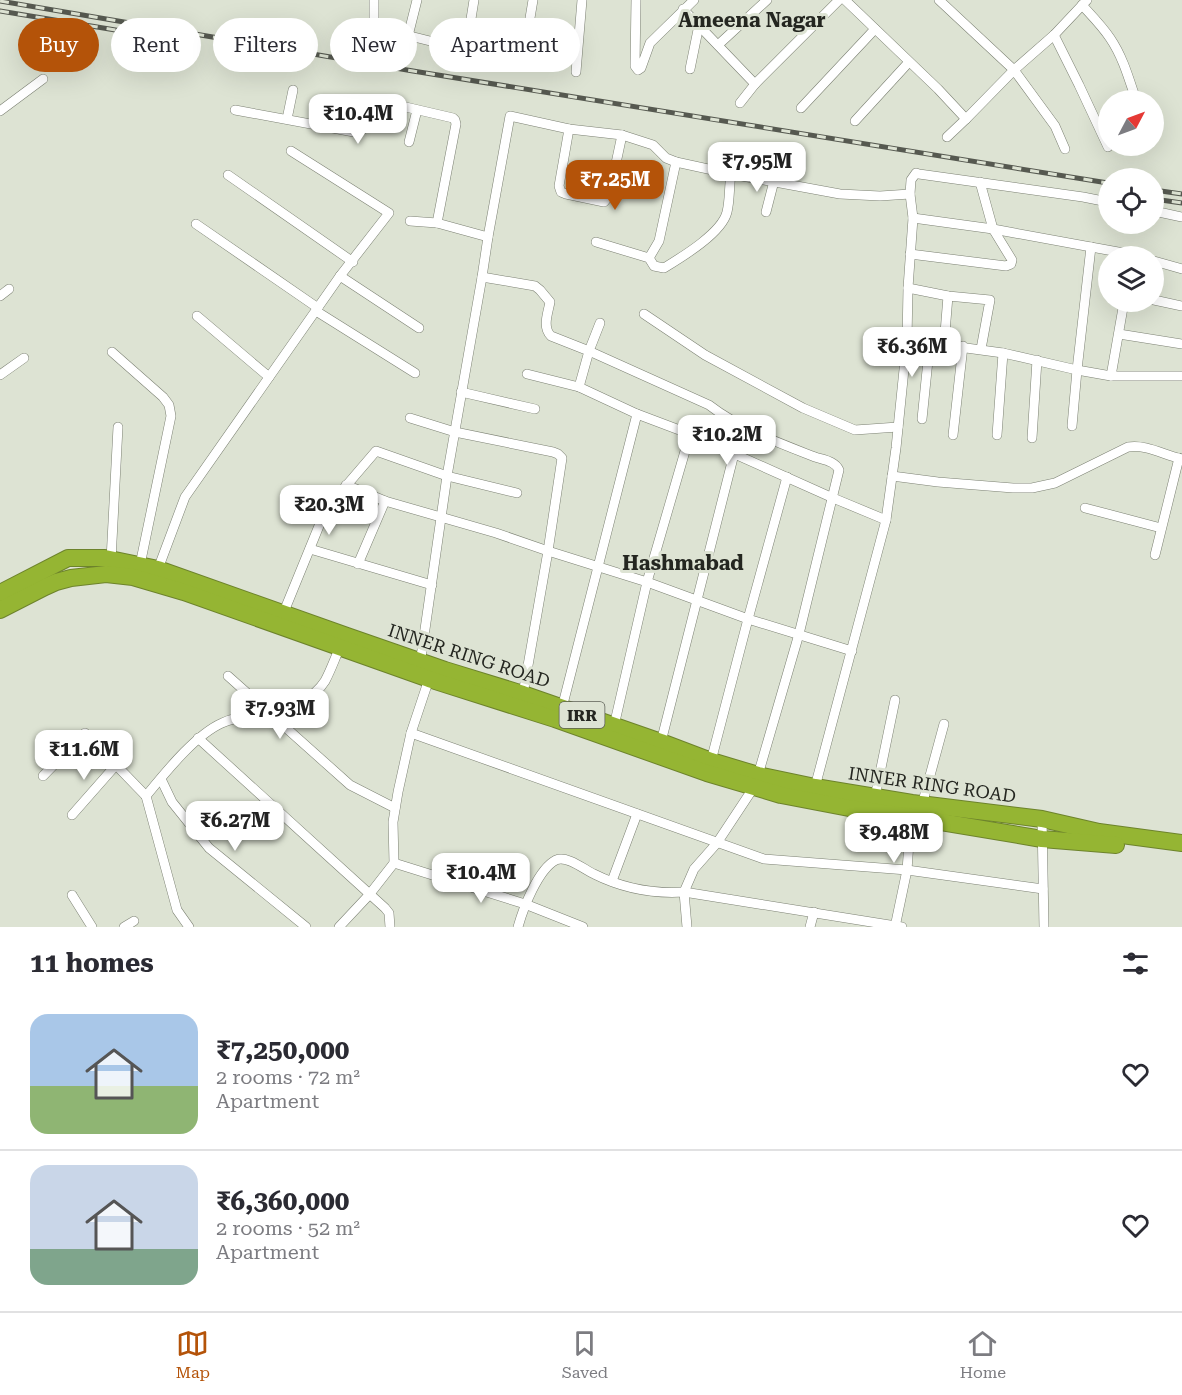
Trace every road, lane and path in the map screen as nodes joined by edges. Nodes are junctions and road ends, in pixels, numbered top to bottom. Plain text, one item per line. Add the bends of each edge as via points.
1 (375, 0) edge
2 (417, 0) edge
3 (474, 0) edge
4 (533, 0) edge
5 (582, 0) edge
6 (636, 0) edge
7 (694, 0) edge
8 (767, 0) edge
9 (839, 0) edge
10 (845, 0) edge
11 (939, 0) edge
12 (1085, 3) edge
13 (683, 9) junction
14 (374, 18) edge
15 (412, 18) edge
16 (471, 18) edge
17 (530, 18) edge
18 (580, 24) edge
19 (699, 25) junction
20 (875, 29) junction
21 (1054, 36) junction
22 (717, 45) junction
23 (909, 62) junction
24 (690, 69) dead end
25 (1014, 70) junction
26 (43, 79) dead end
27 (755, 84) junction
28 (293, 90) dead end
29 (1133, 90) edge
30 (335, 99) dead end
31 (740, 103) dead end
32 (801, 108) dead end
33 (236, 110) dead end
34 (417, 110) junction
35 (0, 111) edge
36 (287, 119) junction
37 (966, 119) junction
38 (855, 121) dead end
39 (1098, 126) edge
40 (329, 127) junction
41 (568, 129) junction
42 (622, 135) junction
43 (947, 137) dead end
44 (409, 142) dead end
45 (1065, 149) dead end
46 (291, 151) dead end
47 (676, 162) junction
48 (731, 174) junction
49 (228, 175) dead end
50 (774, 181) junction
51 (981, 182) junction
52 (910, 194) junction
53 (1098, 200) edge
54 (766, 212) dead end
55 (1164, 213) edge
56 (1182, 217) edge
57 (913, 218) junction
58 (410, 221) dead end
59 (437, 223) junction
60 (196, 224) dead end
61 (993, 229) junction
62 (488, 237) junction
63 (596, 242) dead end
64 (1091, 247) junction
65 (1098, 248) edge
66 (910, 254) junction
67 (649, 258) junction
68 (352, 262) junction
69 (1164, 264) edge
70 (1182, 269) edge
71 (340, 276) junction
72 (482, 277) junction
73 (908, 288) junction
74 (9, 289) dead end
75 (0, 296) edge
76 (948, 296) junction
77 (1164, 302) edge
78 (1182, 306) edge
79 (317, 309) junction
80 (1122, 312) edge
81 (644, 314) dead end
82 (197, 316) dead end
83 (600, 323) dead end
84 (419, 328) dead end
85 (1119, 334) junction
86 (907, 340) junction
87 (930, 341) junction
88 (1182, 344) edge
89 (944, 345) junction
90 (963, 346) junction
91 (981, 349) junction
92 (589, 351) junction
93 (112, 352) dead end
94 (1003, 353) junction
95 (24, 358) dead end
96 (1036, 360) junction
97 (1077, 370) junction
98 (415, 374) dead end
99 (528, 374) dead end
100 (0, 375) edge
101 (1111, 376) junction
102 (1182, 376) edge
103 (269, 377) junction
104 (579, 387) junction
105 (461, 392) junction
106 (535, 409) dead end
107 (637, 414) junction
108 (410, 418) dead end
109 (922, 419) dead end
110 (1072, 426) dead end
111 (118, 427) dead end
112 (898, 427) junction
113 (455, 432) junction
114 (690, 434) junction
115 (953, 435) dead end
116 (997, 435) dead end
117 (1032, 438) dead end
118 (734, 454) junction
119 (1180, 459) edge
120 (447, 476) junction
121 (892, 476) junction
122 (787, 477) junction
123 (346, 485) junction
124 (517, 493) dead end
125 (832, 498) junction
126 (385, 501) junction
127 (1085, 508) dead end
128 (441, 518) junction
129 (886, 519) junction
130 (1161, 528) junction
131 (310, 549) junction
132 (549, 551) junction
133 (1155, 555) dead end
134 (111, 560) junction
135 (358, 564) junction
136 (140, 565) junction
137 (597, 567) junction
138 (158, 569) junction
139 (647, 582) junction
140 (432, 585) junction
141 (1, 589) edge
142 (696, 600) junction
143 (0, 610) edge
144 (283, 614) junction
145 (748, 619) junction
146 (799, 634) junction
147 (340, 647) junction
148 (852, 651) junction
149 (422, 672) junction
150 (228, 676) dead end
151 (523, 694) junction
152 (895, 700) dead end
153 (562, 708) junction
154 (272, 714) junction
155 (944, 724) dead end
156 (614, 726) junction
157 (411, 733) junction
158 (198, 738) junction
159 (661, 742) junction
160 (711, 761) junction
161 (116, 765) junction
162 (43, 776) dead end
163 (160, 779) junction
164 (756, 781) junction
165 (815, 788) junction
166 (146, 796) junction
167 (875, 797) junction
168 (395, 808) junction
169 (915, 808) junction
170 (637, 814) junction
171 (72, 815) dead end
172 (1042, 819) junction
173 (1042, 838) junction
174 (717, 843) junction
175 (1182, 843) edge
176 (1182, 853) edge
177 (394, 863) junction
178 (907, 870) junction
179 (612, 881) junction
180 (1043, 889) junction
181 (684, 892) junction
182 (72, 895) dead end
183 (369, 896) junction
184 (525, 904) junction
185 (814, 912) junction
186 (134, 921) dead end
187 (92, 927) edge
188 (124, 927) edge
189 (189, 927) edge
190 (306, 927) edge
191 (339, 927) edge
192 (390, 927) edge
193 (518, 927) edge
194 (583, 927) edge
195 (687, 927) edge
196 (810, 927) edge
197 (897, 927) edge
198 (1044, 927) edge

1 - 14 street
2 - 15 street
3 - 16 street
4 - 17 street
5 - 18 street
6 - 13 street via 634,66 638,70 650,43
7 - 13 street
8 - 22 street
9 - 27 street
10 - 20 street
11 - 25 street
12 - 21 street
12 - 29 street via 1111,40
13 - 19 street
19 - 22 street
19 - 24 street
20 - 23 street
20 - 32 street
21 - 25 street
21 - 39 street
22 - 27 street
23 - 37 street
23 - 38 street
25 - 37 street
25 - 45 street via 1055,126
26 - 35 street
27 - 31 street
28 - 36 street
30 - 40 street
33 - 36 street
34 - 40 street via 380,101 371,108 369,121 361,132
34 - 44 street
34 - 59 street via 455,120
36 - 40 street
37 - 43 street
41 - 42 street
41 - 42 street via 561,192 604,202 609,196
41 - 62 street via 510,116
42 - 47 street via 653,145
46 - 68 street via 389,213
47 - 48 street
47 - 67 street via 660,241
48 - 50 street
48 - 67 street via 727,213 716,229 664,268 654,266
49 - 68 street
50 - 52 street via 840,194
50 - 54 street
51 - 52 street via 916,173
51 - 53 street
51 - 61 street
52 - 57 street
55 - 56 street
57 - 61 street
57 - 66 street
58 - 59 street
59 - 62 street
60 - 79 street
61 - 64 street
61 - 66 street via 1011,264
62 - 72 street
63 - 67 street
64 - 65 street
64 - 97 street
66 - 73 street
68 - 71 street
69 - 70 street
71 - 79 street
71 - 84 street
72 - 92 street via 535,286 550,303 547,333
72 - 105 street
73 - 76 street
73 - 86 street
74 - 75 street
76 - 89 street
76 - 91 street via 990,300
77 - 78 street
79 - 98 street
79 - 103 street
80 - 85 street
81 - 112 street via 705,355 803,408 855,430
82 - 103 street
83 - 92 street
85 - 88 street
85 - 101 street
86 - 87 street
86 - 112 street
87 - 89 street
87 - 109 street
89 - 90 street
90 - 91 street
90 - 115 street
91 - 94 street
92 - 104 street
92 - 125 street via 709,405 740,426 837,465
93 - 136 street via 164,397 171,416
94 - 96 street
94 - 116 street
95 - 100 street
96 - 97 street
96 - 117 street
97 - 101 street
97 - 110 street
99 - 104 street
101 - 102 street
103 - 138 street via 185,497
104 - 107 street
105 - 106 street
105 - 113 street
107 - 114 street
107 - 137 street
108 - 113 street
111 - 134 street
112 - 121 street
113 - 120 street
113 - 132 street via 560,456
114 - 118 street
114 - 139 street
118 - 122 street
118 - 142 street
119 - 121 street via 1144,447 1128,447 1054,483 1032,488
119 - 130 street
120 - 123 street via 378,451
120 - 124 street
120 - 128 street
121 - 129 street
122 - 125 street
122 - 145 street
123 - 126 street
123 - 131 street via 321,521
125 - 129 street
125 - 146 street
126 - 128 street
126 - 135 street
127 - 130 street
128 - 132 street
128 - 140 street
129 - 148 street
130 - 133 street
131 - 135 street
131 - 144 street
132 - 137 street
132 - 151 street
134 - 136 highway, INNER RING ROAD / IRR
134 - 141 highway, INNER RING ROAD / IRR via 68,558
135 - 140 street
136 - 138 highway, INNER RING ROAD / IRR
137 - 139 street
137 - 153 street
138 - 144 highway, INNER RING ROAD / IRR
139 - 142 street
139 - 156 street
140 - 149 street
142 - 145 street
142 - 159 street
143 - 147 highway, INNER RING ROAD / IRR via 56,582 98,575 124,576 184,592
144 - 149 highway, INNER RING ROAD / IRR
145 - 146 street
145 - 160 street
146 - 148 street
146 - 164 street
147 - 149 highway, INNER RING ROAD / IRR
147 - 154 street via 318,690
148 - 165 street
149 - 151 highway, INNER RING ROAD / IRR
149 - 157 street
149 - 164 highway, INNER RING ROAD / IRR via 707,773
150 - 154 street
151 - 153 highway, INNER RING ROAD / IRR
152 - 167 street
153 - 156 highway, INNER RING ROAD / IRR
154 - 158 street via 223,722
154 - 168 street via 350,784
155 - 169 street
156 - 159 highway, INNER RING ROAD / IRR
157 - 168 street
157 - 170 street
158 - 163 street
158 - 183 street
159 - 160 highway, INNER RING ROAD / IRR
160 - 164 highway, INNER RING ROAD / IRR
161 - 162 street via 85,733
161 - 166 street
161 - 171 street
163 - 166 street
163 - 190 street via 172,802 209,848
164 - 165 highway, INNER RING ROAD / IRR
164 - 169 highway, INNER RING ROAD / IRR via 781,795 849,808
164 - 174 street
165 - 167 highway, INNER RING ROAD / IRR
166 - 189 street via 177,910
167 - 169 highway, INNER RING ROAD / IRR
168 - 177 street
169 - 172 highway, INNER RING ROAD / IRR
169 - 173 highway, INNER RING ROAD / IRR
169 - 178 street
170 - 174 street
170 - 179 street
172 - 173 street
172 - 175 highway, INNER RING ROAD / IRR via 1099,832
173 - 176 highway, INNER RING ROAD / IRR
173 - 180 street
174 - 178 street via 764,859
174 - 181 street via 694,869
177 - 183 street
177 - 184 street
178 - 180 street
178 - 197 street
179 - 181 street via 663,893
179 - 184 street via 563,859 557,860 548,867
180 - 198 street
181 - 185 street
181 - 195 street
182 - 187 street
183 - 191 street
183 - 192 street via 389,913
184 - 193 street
184 - 194 street
185 - 196 street
185 - 197 street
186 - 188 street

